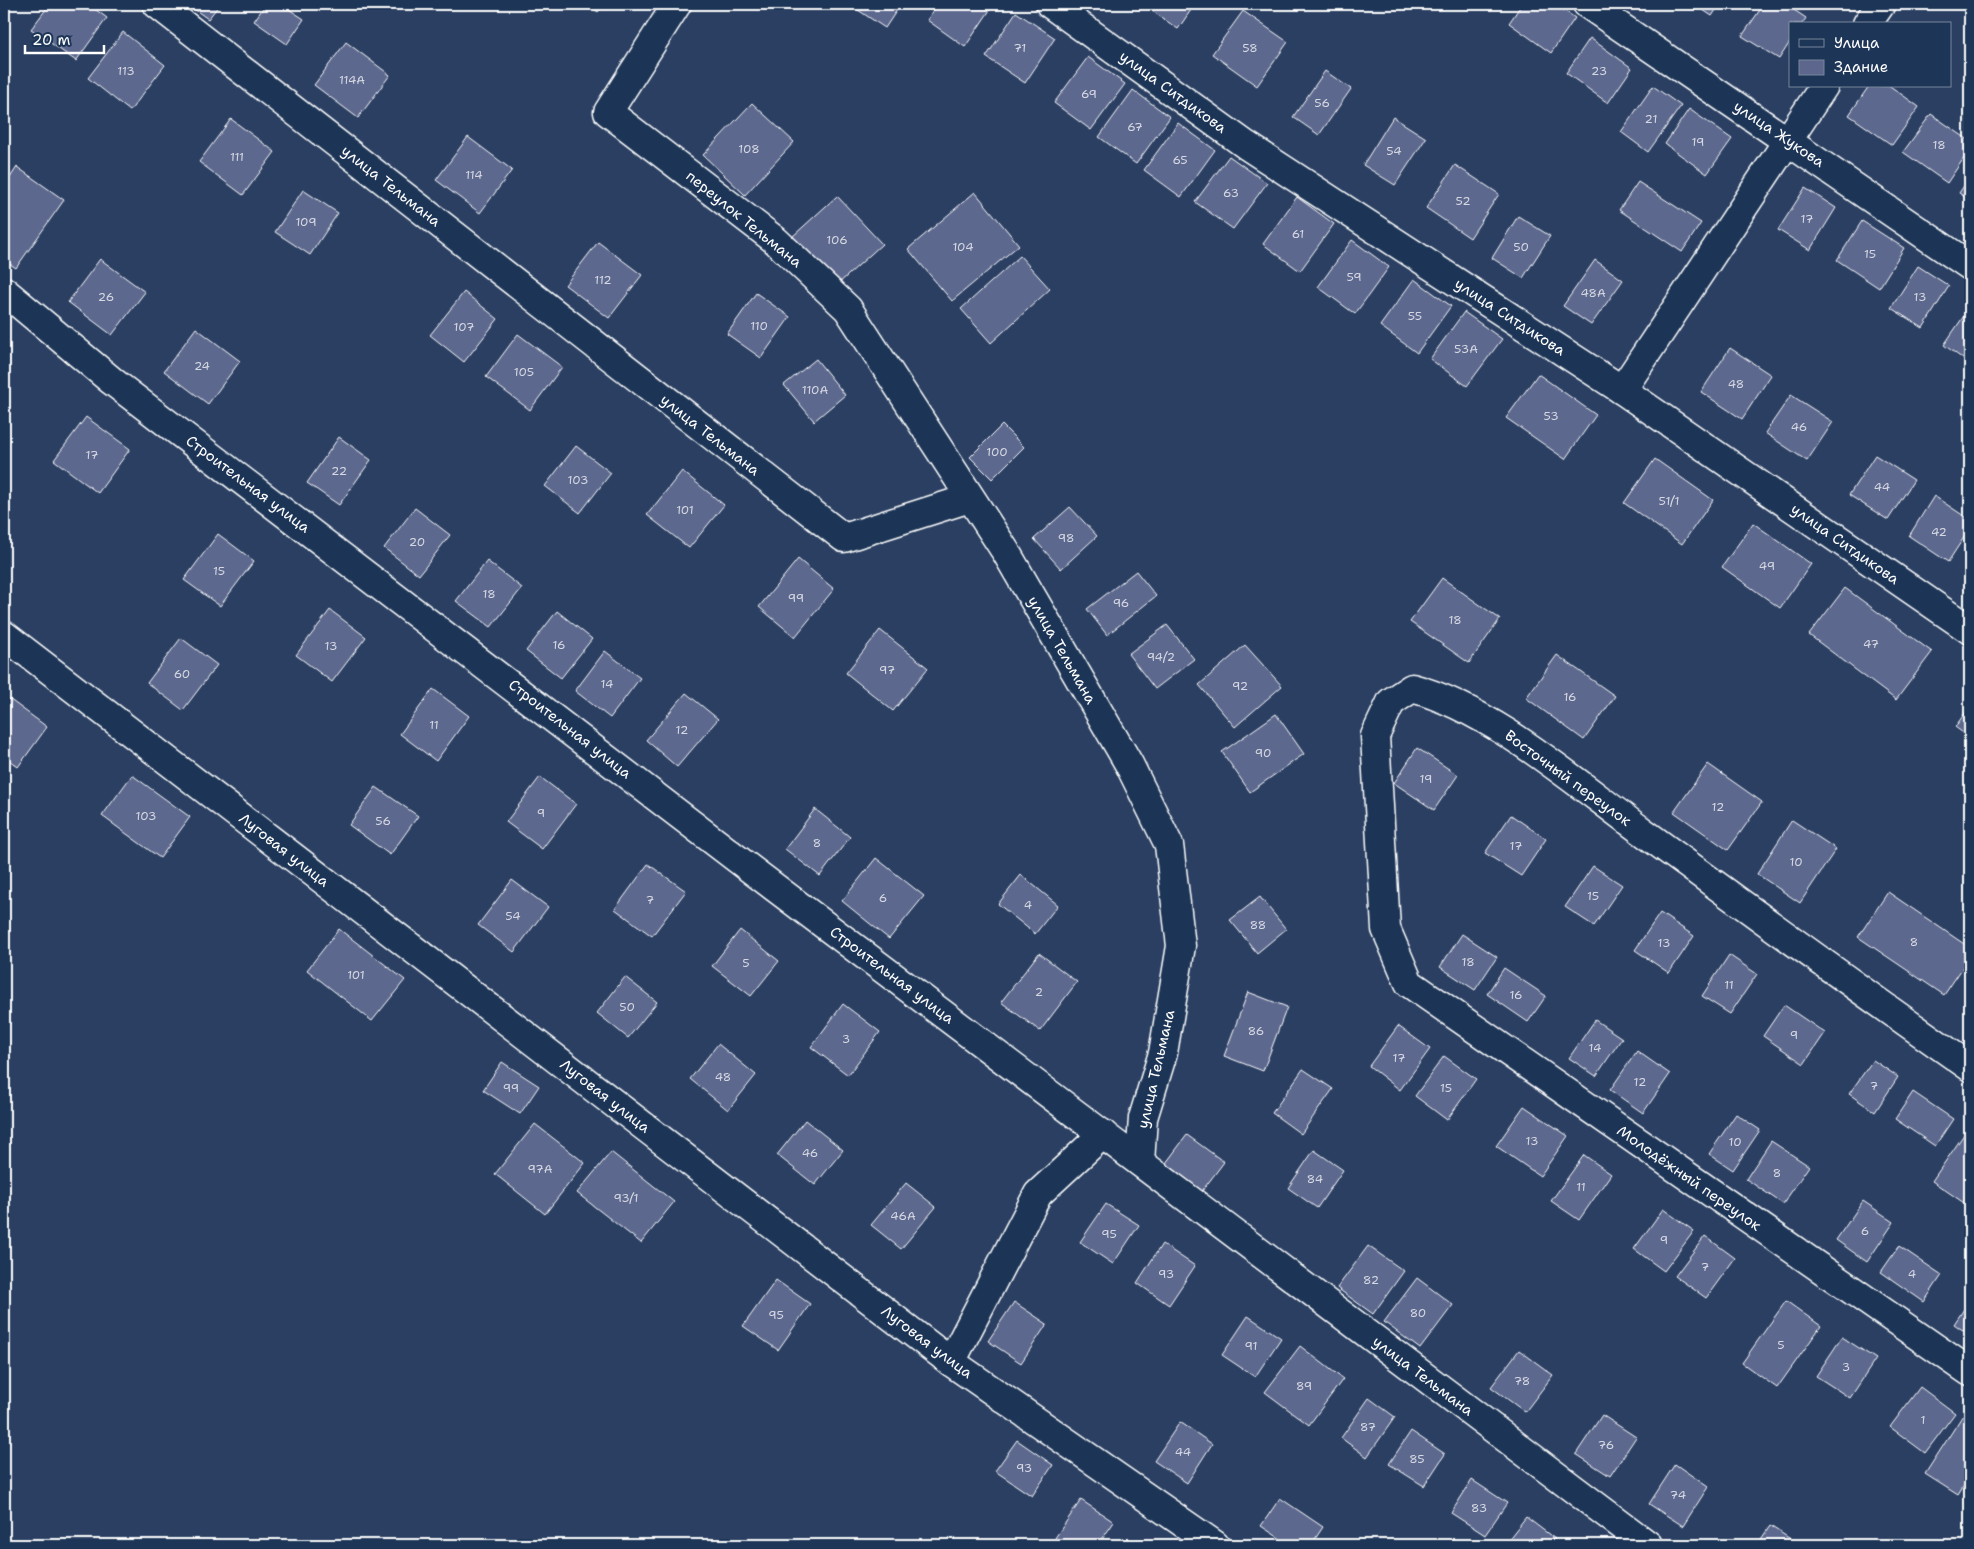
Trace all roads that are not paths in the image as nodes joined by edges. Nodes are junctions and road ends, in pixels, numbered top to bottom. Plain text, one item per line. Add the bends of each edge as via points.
1 (157, 4) edge
2 (678, 4) edge
3 (1050, 4) edge
4 (1587, 4) edge
5 (1881, 4) edge
6 (1868, 22) edge
7 (1823, 88) edge
8 (1787, 139) junction
9 (1970, 266) edge
10 (4, 291) edge
11 (1622, 390) junction
12 (970, 498) junction
13 (1970, 630) edge
14 (4, 635) edge
15 (1409, 982) joint
16 (1970, 1067) edge
17 (1103, 1134) junction
18 (1140, 1162) junction
19 (951, 1362) junction
20 (1970, 1372) edge
21 (1215, 1545) edge
22 (1648, 1545) edge

1 - 12 street, улица Тельмана via 844,538
2 - 12 street, переулок Тельмана via 608,112 775,240 848,309
3 - 11 street, улица Ситдикова via 1246,144
4 - 8 street, улица Жукова
5 - 6 street
7 - 8 street
8 - 9 street, улица Жукова
8 - 11 street
10 - 17 street, Строительная улица via 112,381
11 - 13 street, улица Ситдикова
12 - 18 street, улица Тельмана via 1006,552 1129,764 1169,845 1181,946 1163,1053 1143,1118
14 - 19 street, Луговая улица
15 - 16 street, Восточный переулок via 1386,929 1375,736 1391,702 1412,688 1434,694 1508,734
15 - 20 street, Молодёжный переулок
17 - 18 street, Строительная улица
17 - 19 street via 1038,1194
18 - 22 street, улица Тельмана
19 - 21 street, Луговая улица

